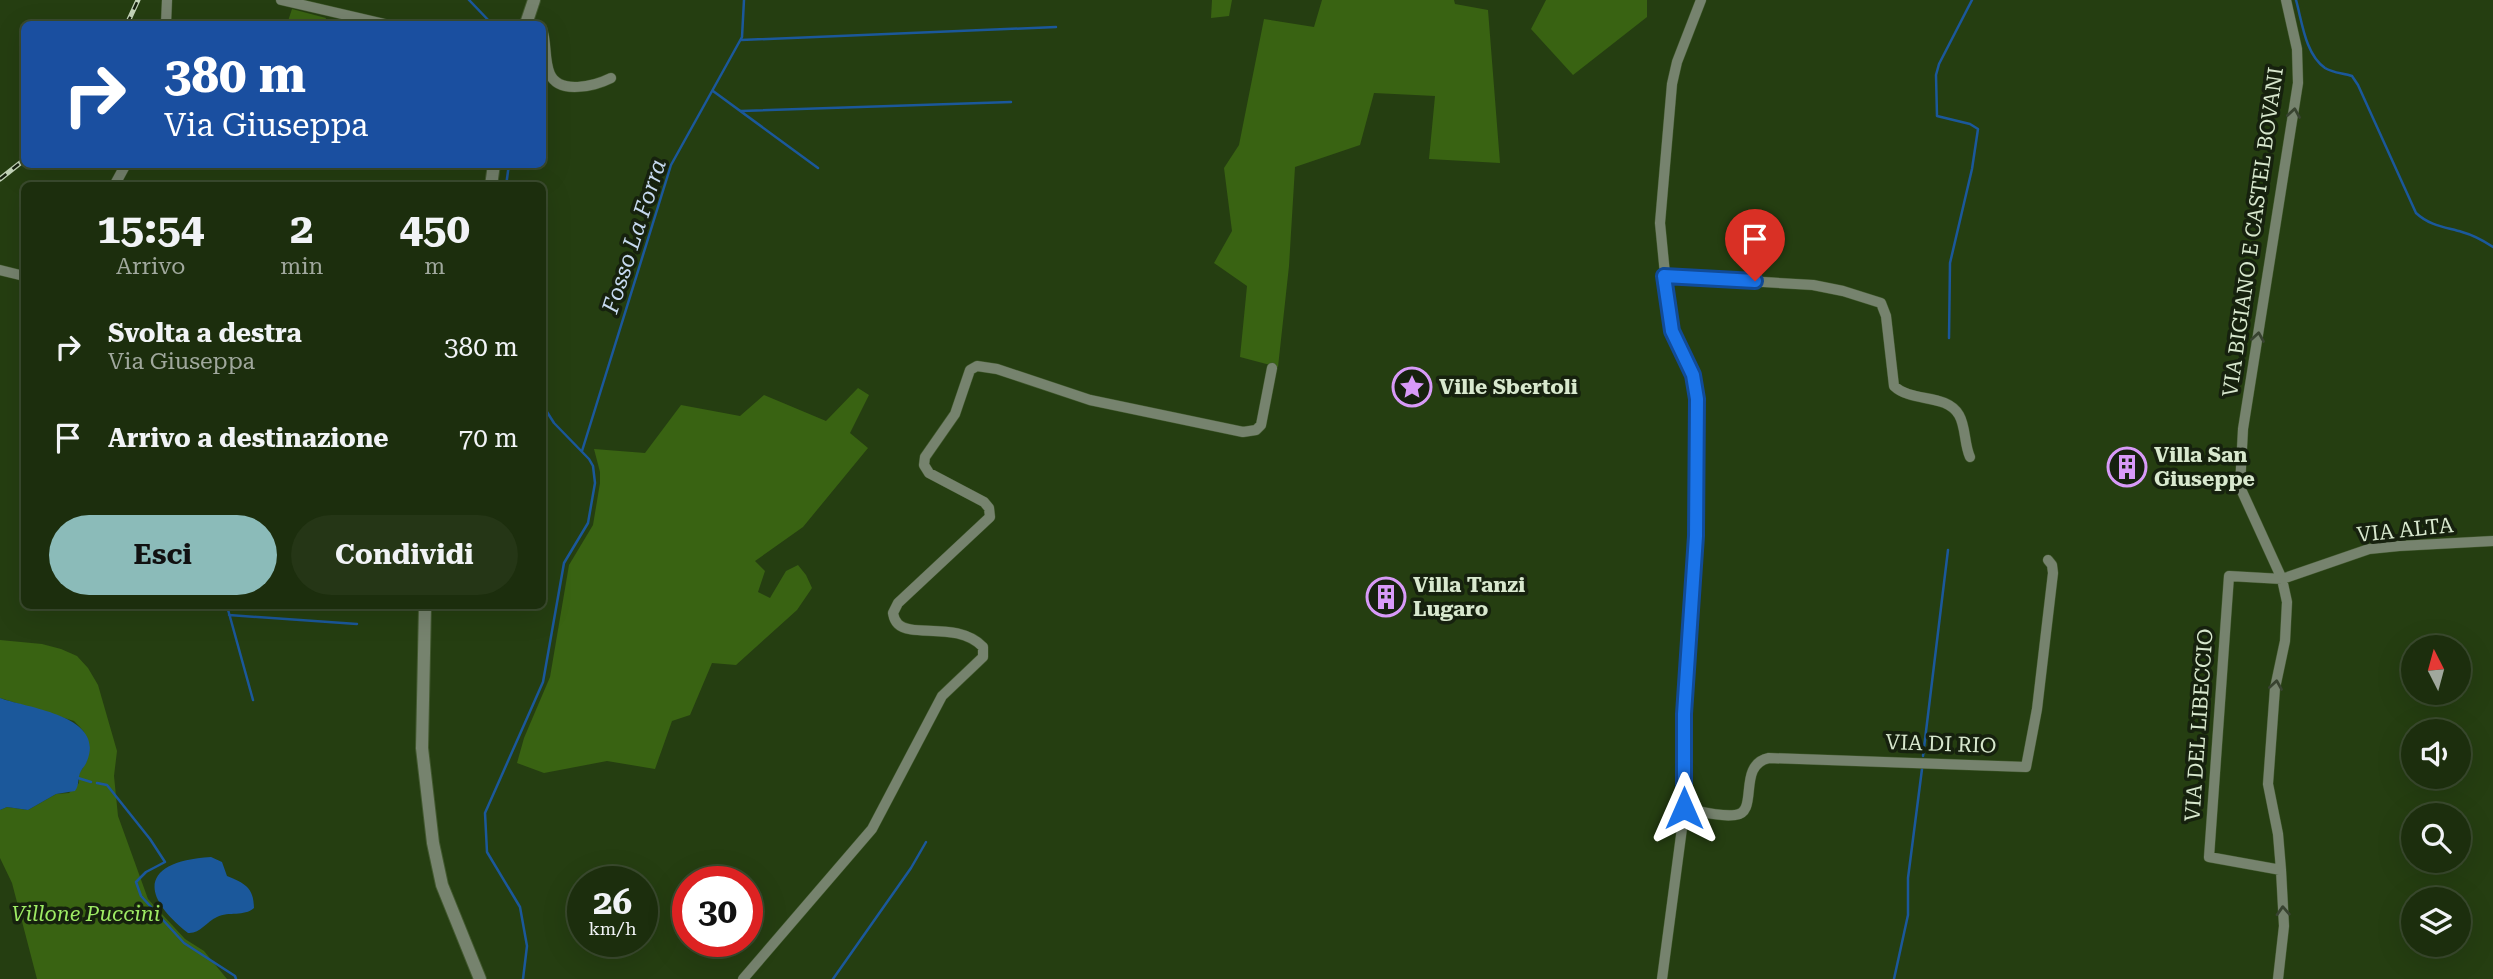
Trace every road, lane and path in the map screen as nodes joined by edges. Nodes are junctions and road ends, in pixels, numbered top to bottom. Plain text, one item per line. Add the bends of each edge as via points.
1 (167, 0) edge
2 (281, 0) edge
3 (534, 0) edge
4 (1702, 0) edge
5 (2286, 0) edge
6 (166, 21) edge
7 (372, 21) edge
8 (528, 21) edge
9 (546, 57) edge
10 (611, 78) dead end
11 (0, 270) edge
12 (21, 275) edge
13 (1664, 276) junction
14 (1272, 368) dead end
15 (1970, 457) dead end
16 (2493, 541) edge
17 (2048, 560) dead end
18 (2282, 579) junction
19 (425, 609) edge
20 (1684, 808) junction
21 (2281, 870) junction
22 (747, 976) edge
23 (480, 979) edge
24 (1662, 979) edge
25 (2278, 979) edge

1 - 6 street
2 - 7 street
3 - 8 street
4 - 13 street via 1678,62 1668,108 1660,223
18 -> 5 street, VIA BIGIANO E CASTEL BOVANI via 2240,487 2243,429 2298,83 2297,48
9 - 10 street via 553,79 571,87
11 - 12 street
13 - 15 street via 1813,285 1881,303 1894,386 1955,409
13 - 20 street via 1672,331 1693,375 1697,399 1696,547 1684,714
14 - 22 street via 1261,425 1243,432 1090,400 997,369 977,366 970,370 952,420 923,462 926,470 982,500 990,517 893,613 907,628 967,635 982,645 984,655 942,696 872,829
16 - 18 street, VIA ALTA via 2369,550
17 - 20 street, VIA DI RIO via 2053,573 2026,767 1769,758 1752,769 1746,807 1740,814
21 -> 18 street, VIA BIGIANO E CASTEL BOVANI via 2268,783 2275,688 2286,630
18 - 21 street, VIA DEL LIBECCIO via 2229,576 2209,857
19 - 23 street via 422,748 433,843 442,886
20 - 24 street
25 -> 21 street, VIA BIGIANO E CASTEL BOVANI via 2284,926

